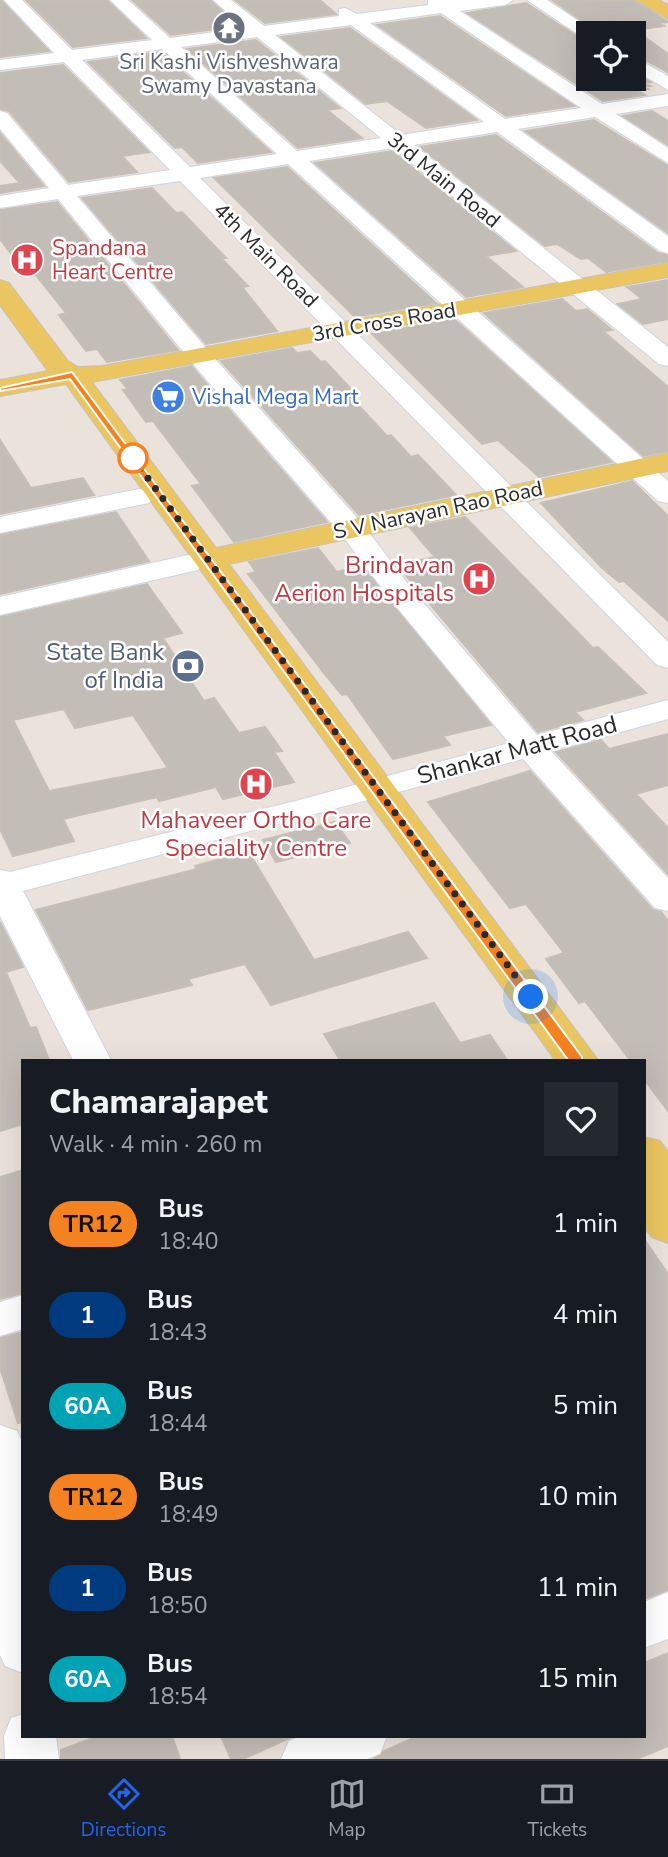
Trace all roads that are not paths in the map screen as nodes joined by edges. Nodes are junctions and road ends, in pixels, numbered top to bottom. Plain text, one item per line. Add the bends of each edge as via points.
1 (12, 0) edge
2 (118, 0) edge
3 (221, 0) edge
4 (328, 0) edge
5 (505, 0) edge
6 (535, 0) edge
7 (645, 0) edge
8 (438, 4) edge
9 (668, 13) edge
10 (354, 20) junction
11 (576, 26) edge
12 (260, 32) junction
13 (166, 44) junction
14 (68, 57) junction
15 (0, 65) edge
16 (646, 70) edge
17 (668, 84) edge
18 (668, 100) edge
19 (595, 111) junction
20 (0, 117) edge
21 (501, 125) junction
22 (397, 141) junction
23 (292, 157) junction
24 (668, 157) edge
25 (185, 174) junction
26 (63, 192) junction
27 (0, 202) edge
28 (668, 246) edge
29 (668, 270) edge
30 (577, 286) junction
31 (1, 290) edge
32 (460, 308) junction
33 (341, 330) junction
34 (200, 356) junction
35 (668, 359) edge
36 (71, 378) junction
37 (0, 388) edge
38 (0, 398) edge
39 (668, 462) edge
40 (639, 468) junction
41 (668, 495) edge
42 (506, 496) junction
43 (139, 497) junction
44 (0, 524) edge
45 (351, 528) junction
46 (199, 562) junction
47 (0, 606) edge
48 (668, 659) edge
49 (668, 709) edge
50 (529, 746) junction
51 (367, 792) junction
52 (1, 884) edge
53 (668, 900) edge
54 (91, 1059) edge
55 (548, 1059) edge
56 (576, 1059) edge
57 (646, 1156) edge
58 (668, 1185) edge
59 (646, 1195) edge
60 (668, 1226) edge
61 (21, 1313) edge
62 (0, 1319) edge
63 (0, 1445) edge
64 (668, 1615) edge
65 (646, 1624) edge
66 (21, 1626) edge
67 (30, 1738) edge
68 (356, 1738) edge
69 (32, 1759) edge
70 (308, 1759) edge

1 - 14 street, 4th Main Road
2 - 13 street
3 - 12 street, 3rd Main Road
4 - 10 street
5 - 8 street
6 - 11 street
7 - 9 main road
8 - 10 street
8 - 19 street
10 - 12 street
10 - 21 street
12 - 13 street
12 - 22 street, 3rd Main Road
13 - 14 street
13 - 23 street
14 - 15 street
14 - 25 street, 4th Main Road
16 - 17 street
18 - 19 street
19 - 21 street
19 - 24 street
20 - 26 street
21 - 22 street
21 - 28 street
22 - 23 street
22 - 30 street, 3rd Main Road
23 - 25 street
23 - 32 street
25 - 26 street
25 - 33 street, 4th Main Road
26 - 27 street
26 - 34 street
29 - 30 main road, 3rd Cross Road
30 - 32 main road, 3rd Cross Road
30 - 35 street, 3rd Main Road
31 - 36 main road
32 - 33 main road, 3rd Cross Road
32 - 40 street
33 - 34 main road, 3rd Cross Road
33 - 42 street, 4th Main Road
34 - 36 main road, 3rd Cross Road
34 - 45 street
36 - 37 main road
36 - 38 main road
36 - 43 main road
36 - 46 main road
39 - 40 main road, S V Narayan Rao Road
40 - 41 street
40 - 42 main road, S V Narayan Rao Road
42 - 45 main road, S V Narayan Rao Road
42 - 48 street, 4th Main Road
43 - 44 street
43 - 46 main road
45 - 46 main road, S V Narayan Rao Road
45 - 50 street
46 - 47 street
46 - 51 main road
49 - 50 street, Shankar Matt Road
50 - 51 street, Shankar Matt Road
50 - 53 street
51 - 52 street, Shankar Matt Road
51 - 55 main road
51 - 56 main road
52 - 54 street
57 - 58 main road
59 - 60 main road
61 - 62 street
63 - 66 street via 7,1461
64 - 65 street
67 - 69 street
68 - 70 street

